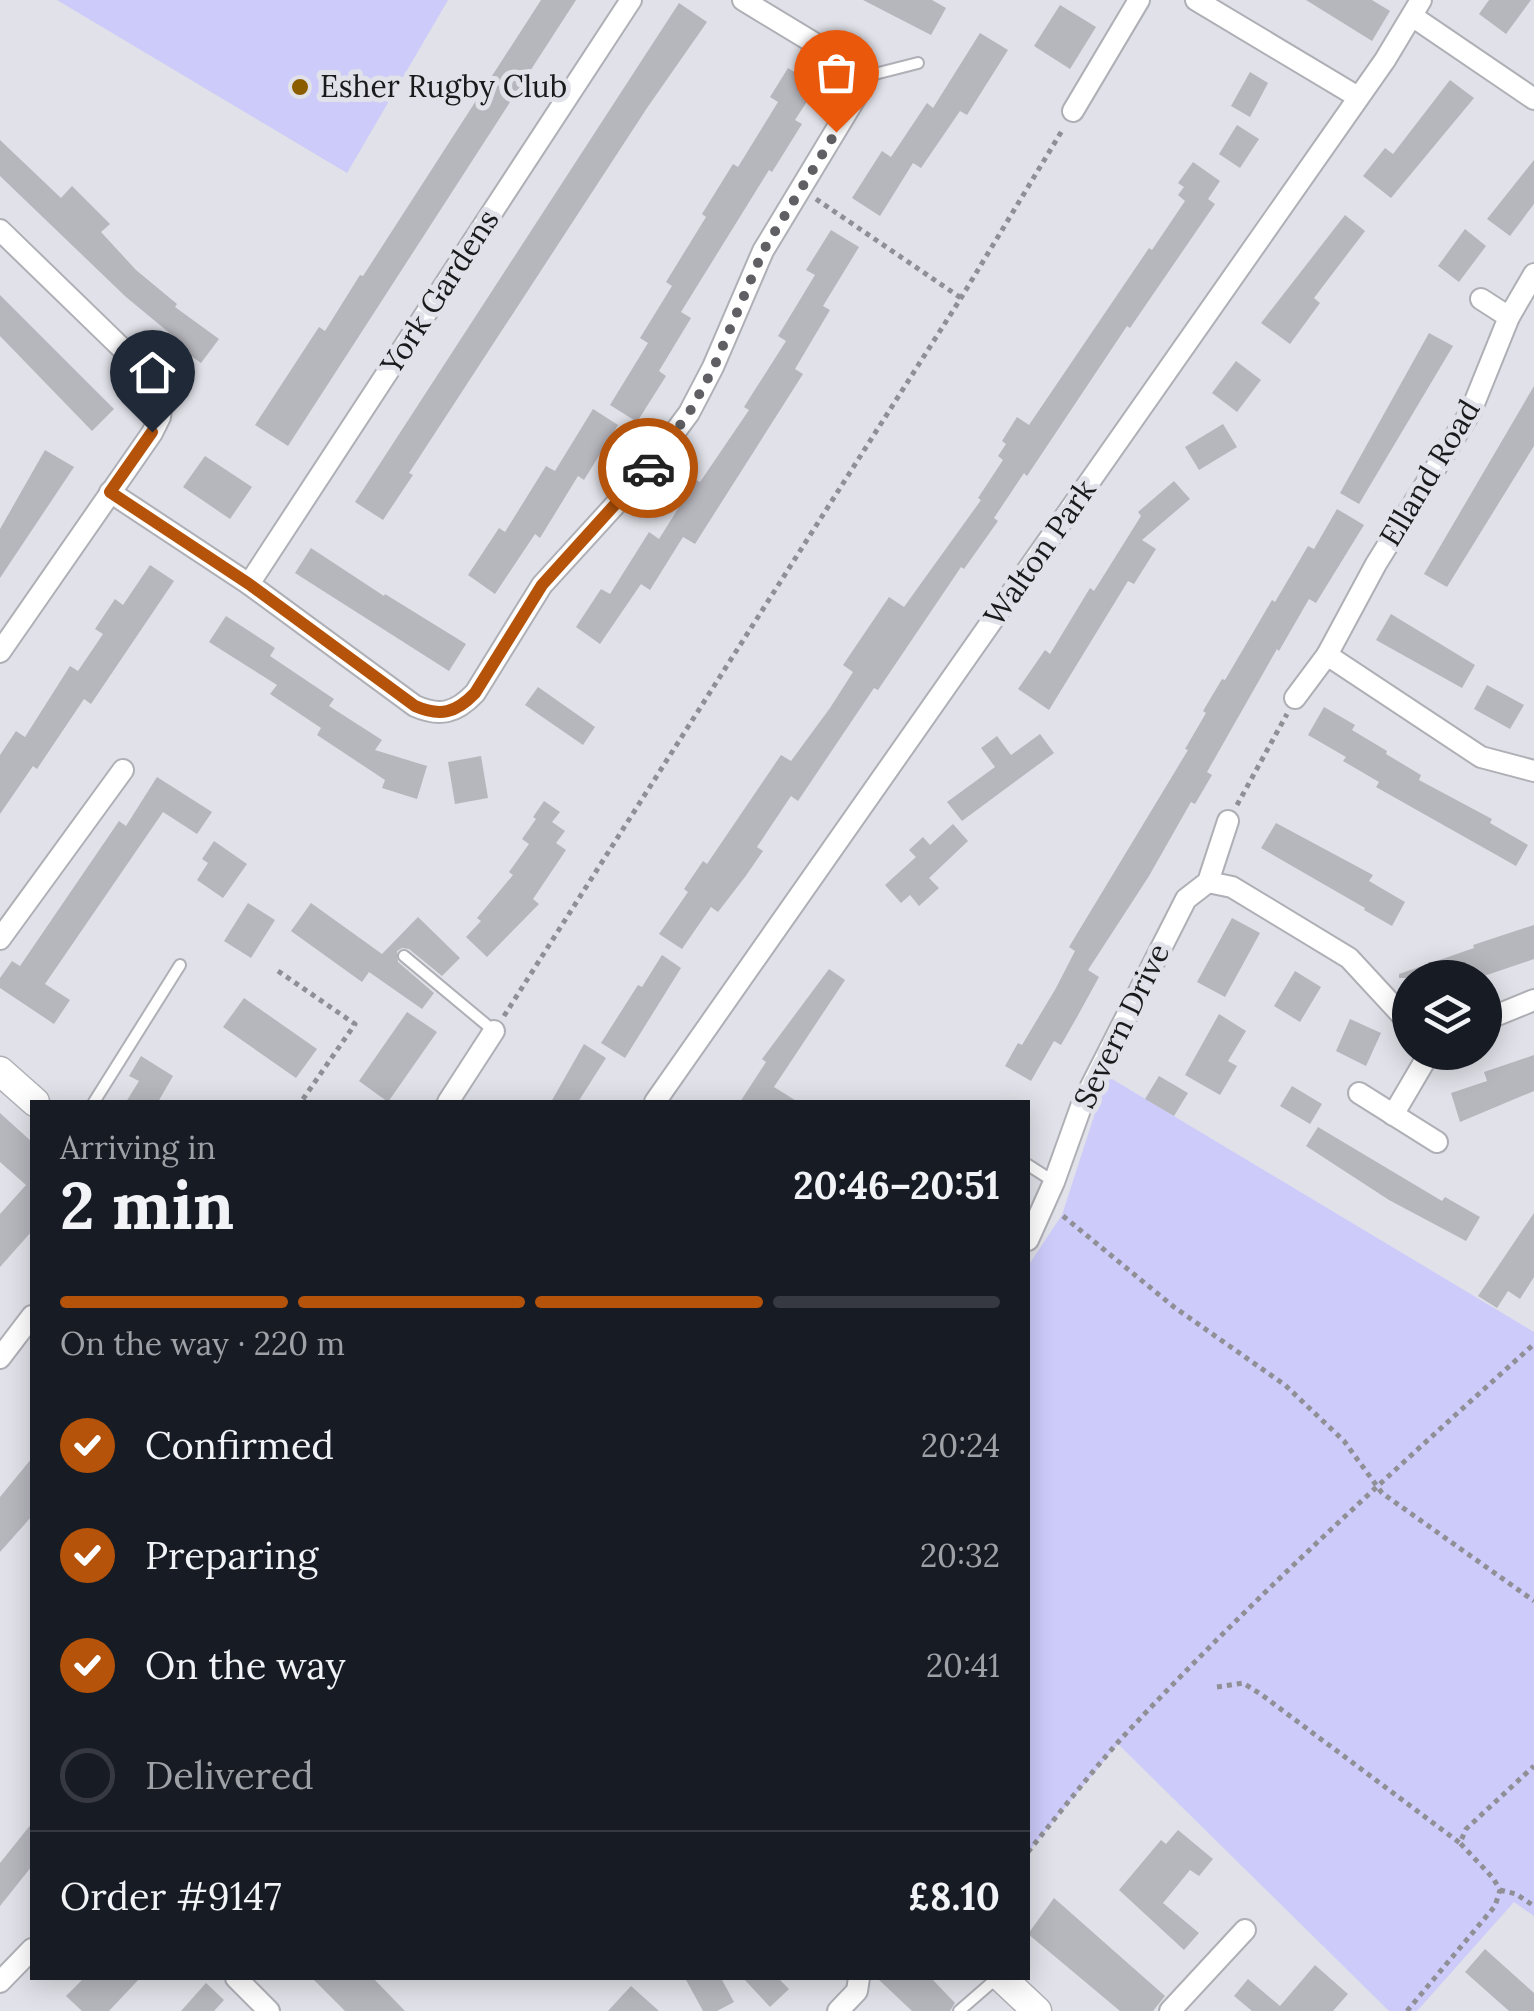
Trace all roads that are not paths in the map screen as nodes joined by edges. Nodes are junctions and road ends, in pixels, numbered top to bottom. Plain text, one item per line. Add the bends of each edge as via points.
1 (631, 0) edge
2 (743, 0) edge
3 (1138, 0) edge
4 (1196, 0) edge
5 (1417, 8) edge
6 (918, 63) dead end
7 (858, 78) junction
8 (1358, 97) junction
9 (1534, 98) edge
10 (1073, 111) road end
11 (0, 230) edge
12 (1534, 274) edge
13 (1481, 299) dead end
14 (1509, 317) junction
15 (110, 492) junction
16 (249, 584) junction
17 (0, 652) edge
18 (1327, 656) junction
19 (1295, 698) road end
20 (123, 770) dead end
21 (1534, 771) edge
22 (1228, 821) road end
23 (1208, 882) junction
24 (0, 940) edge
25 (404, 956) dead end
26 (180, 964) dead end
27 (1534, 1000) edge
28 (1392, 1005) edge
29 (1502, 1013) edge
30 (494, 1032) joint
31 (1419, 1070) edge
32 (0, 1071) edge
33 (1359, 1093) dead end
34 (32, 1100) edge
35 (95, 1100) edge
36 (449, 1100) edge
37 (656, 1100) edge
38 (1393, 1114) junction
39 (1437, 1142) dead end
40 (1030, 1166) edge
41 (1054, 1182) junction
42 (1030, 1236) edge
43 (30, 1319) edge
44 (0, 1358) edge
45 (1245, 1930) dead end
46 (30, 1951) edge
47 (238, 1980) edge
48 (859, 1980) edge
49 (997, 1980) edge
50 (1001, 1980) edge
51 (0, 1982) edge
52 (268, 2011) edge
53 (838, 2011) edge
54 (959, 2011) edge
55 (1037, 2011) edge
56 (1170, 2011) edge

1 - 16 street, York Gardens
2 - 7 street via 847,63
3 - 10 street
4 - 8 street
5 - 8 street, Walton Park
5 - 9 street
6 - 7 lane
7 - 16 street via 854,104 763,251 689,413 542,585 462,707 431,713 415,706
8 - 37 street, Walton Park
11 - 15 street via 136,362 162,401 152,432
12 - 14 street, Elland Road
13 - 14 street
14 - 18 street, Elland Road via 1471,410
15 - 16 street
15 - 17 street
18 - 19 street, Elland Road
18 - 21 street via 1480,757
20 - 24 street
22 - 23 street, Severn Drive
23 - 28 street via 1232,887 1348,958
23 - 41 street, Severn Drive via 1186,899 1121,1022
25 - 30 lane
26 - 35 lane
27 - 29 street
30 - 36 street
31 - 38 street
32 - 34 street
33 - 38 street
38 - 39 street
40 - 41 lane
41 - 42 street, Severn Drive
43 - 44 street
45 - 56 street
46 - 51 street
47 - 52 street
48 - 53 street via 857,1992
49 - 54 lane
50 - 55 street

